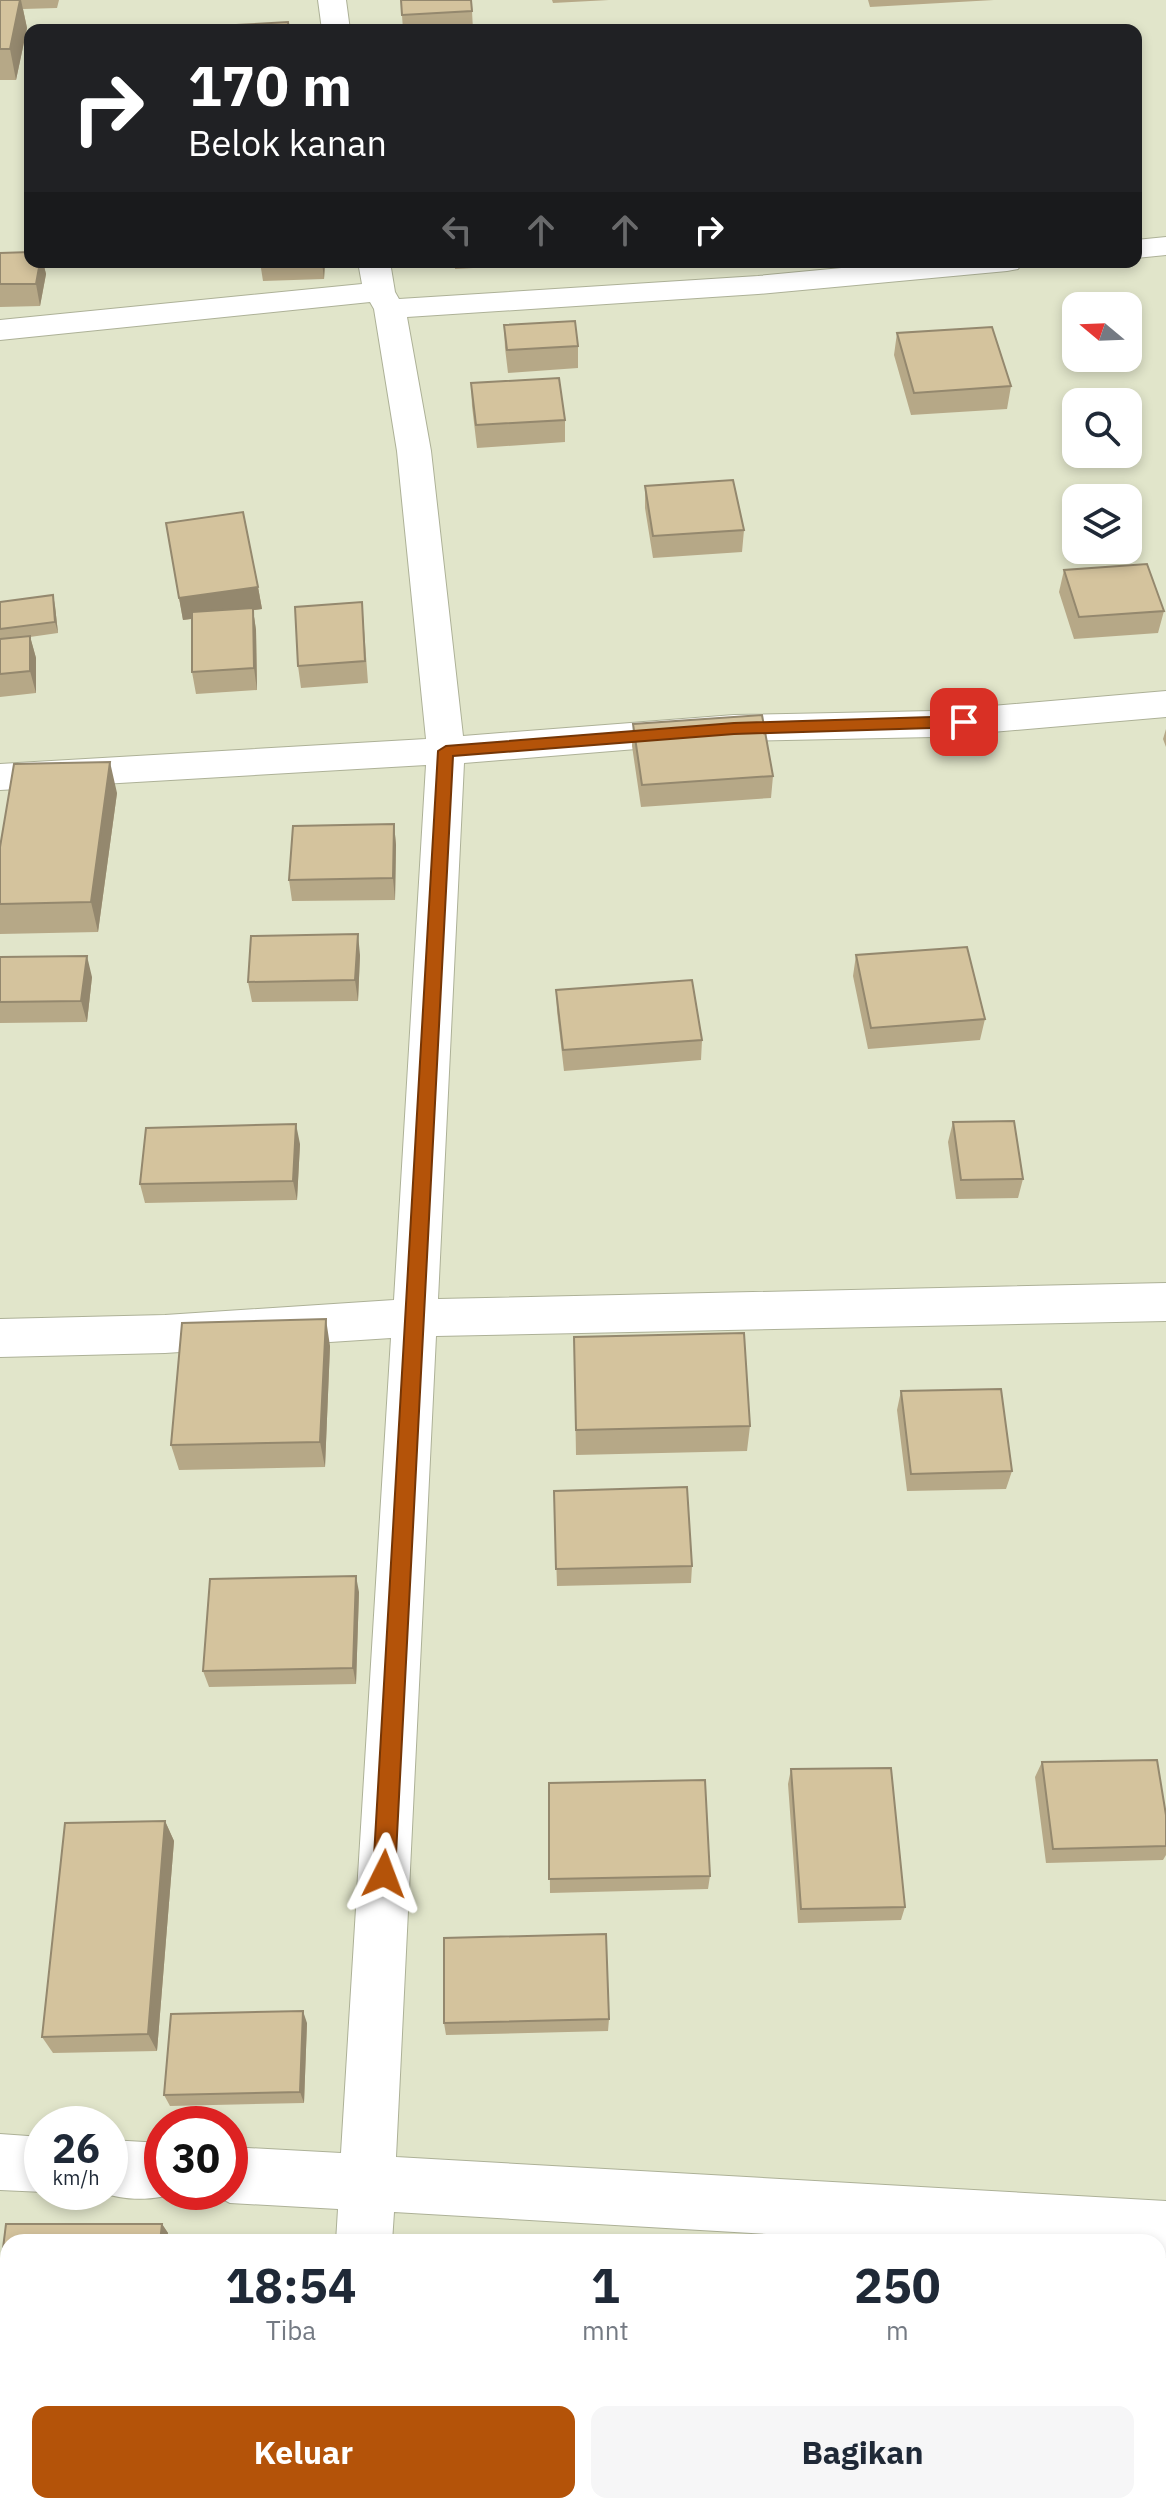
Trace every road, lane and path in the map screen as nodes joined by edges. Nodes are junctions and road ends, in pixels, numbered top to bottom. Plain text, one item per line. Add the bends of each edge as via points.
1 (332, 0) edge
2 (335, 24) edge
3 (1166, 246) edge
4 (1142, 248) edge
5 (942, 268) edge
6 (381, 288) edge
7 (0, 330) edge
8 (1166, 704) edge
9 (446, 751) junction
10 (0, 777) edge
11 (1166, 1302) edge
12 (414, 1318) junction
13 (0, 1338) edge
14 (0, 2162) edge
15 (24, 2164) edge
16 (248, 2176) edge
17 (368, 2183) junction
18 (1166, 2229) edge
19 (365, 2234) edge

1 - 2 street
3 - 4 street
5 - 6 street via 758,285
6 - 7 street
6 - 9 street via 414,451
8 - 9 street via 934,724 734,728
9 - 10 street
9 - 12 street
11 - 12 street
12 - 13 street
12 - 17 street
14 - 15 street
16 - 17 street
17 - 18 street
17 - 19 street

